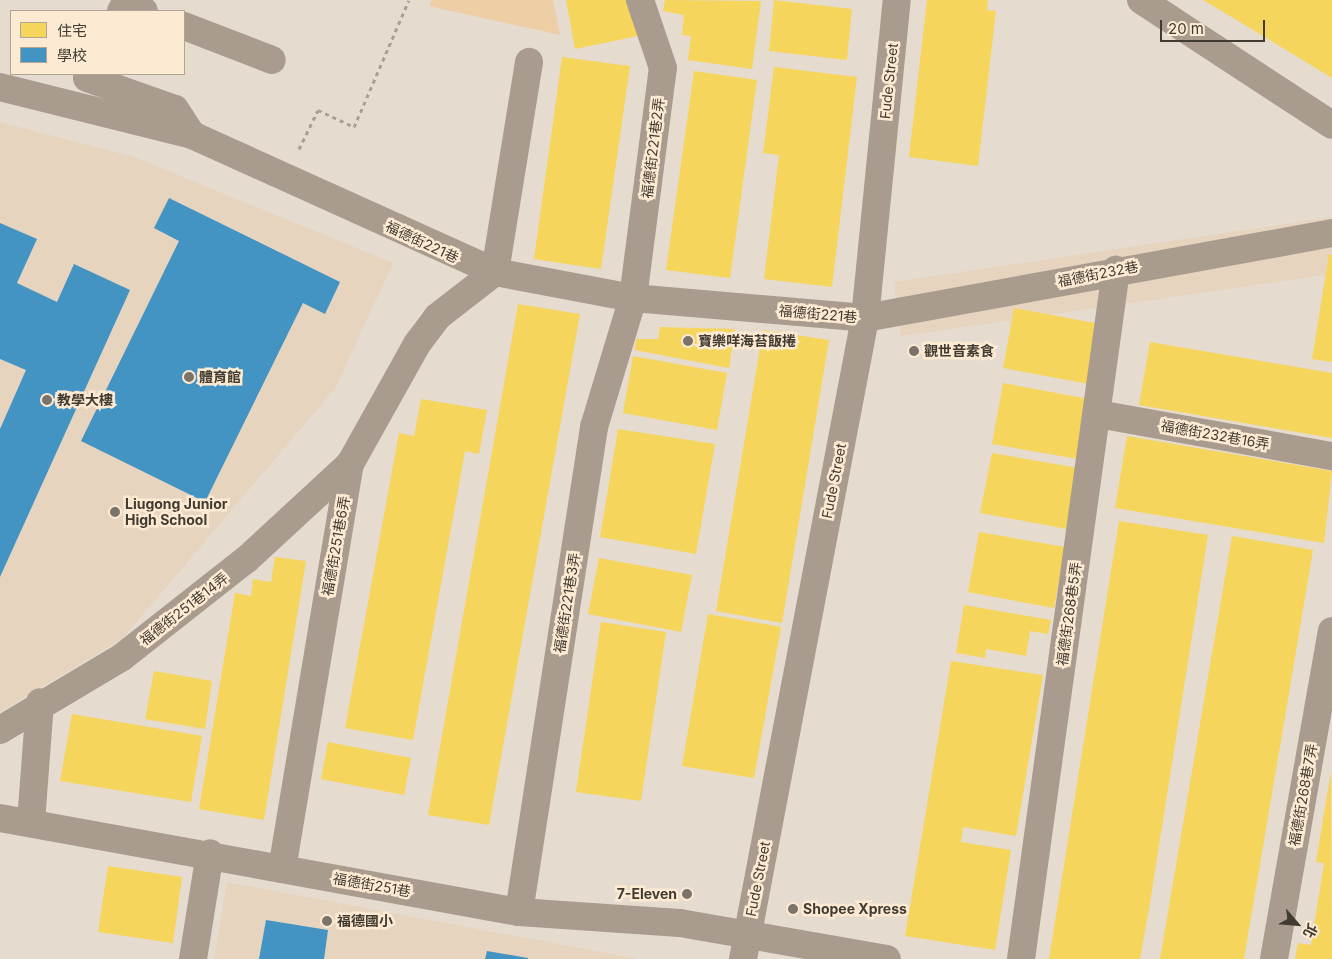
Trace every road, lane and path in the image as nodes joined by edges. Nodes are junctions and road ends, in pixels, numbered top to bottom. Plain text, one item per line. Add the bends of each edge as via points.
1 (409, 0) edge
2 (640, 0) edge
3 (897, 0) edge
4 (1141, 0) edge
5 (122, 10) edge
6 (141, 10) edge
7 (185, 26) edge
8 (272, 60) dead end
9 (530, 62) dead end
10 (88, 75) edge
11 (0, 87) edge
12 (1332, 125) edge
13 (192, 134) junction
14 (285, 179) junction
15 (1332, 233) edge
16 (1116, 270) junction
17 (496, 272) junction
18 (633, 298) junction
19 (865, 318) junction
20 (1098, 414) junction
21 (1332, 456) edge
22 (350, 464) junction
23 (1332, 631) edge
24 (40, 702) junction
25 (0, 730) edge
26 (0, 818) edge
27 (30, 822) junction
28 (210, 853) junction
29 (282, 869) junction
30 (519, 912) junction
31 (745, 947) edge
32 (193, 959) edge
33 (887, 959) edge
34 (1021, 959) edge
35 (1274, 959) edge

1 - 14 path via 354,127 318,110
2 - 18 street, 福德街221巷2弄 via 663,68
3 - 19 street, Fude Street
4 - 12 street
5 - 6 street via 125,4
7 - 8 street
9 - 17 street
10 - 13 street via 86,78 174,109
11 - 13 street, 福德街221巷
13 - 14 street, 福德街221巷
14 - 17 street, 福德街221巷
15 - 16 street, 福德街232巷
16 - 19 street, 福德街232巷
16 - 20 street, 福德街268巷5弄
17 - 18 street, 福德街221巷
17 - 22 street, 福德街251巷6弄 via 438,317 417,344
18 - 19 street, 福德街221巷
18 - 30 street, 福德街221巷3弄 via 594,427
19 - 31 street, Fude Street
20 - 21 street, 福德街232巷16弄
20 - 34 street, 福德街268巷5弄
22 - 24 street, 福德街251巷14弄 via 247,559 121,658
22 - 29 street, 福德街251巷6弄
23 - 35 street, 福德街268巷7弄
24 - 25 street, 福德街251巷14弄
24 - 27 street
26 - 27 street, 福德街251巷
27 - 28 street, 福德街251巷
28 - 29 street, 福德街251巷
28 - 32 street
29 - 30 street, 福德街251巷
30 - 31 street, 福德街251巷 via 680,923
31 - 33 street, 福德街251巷

